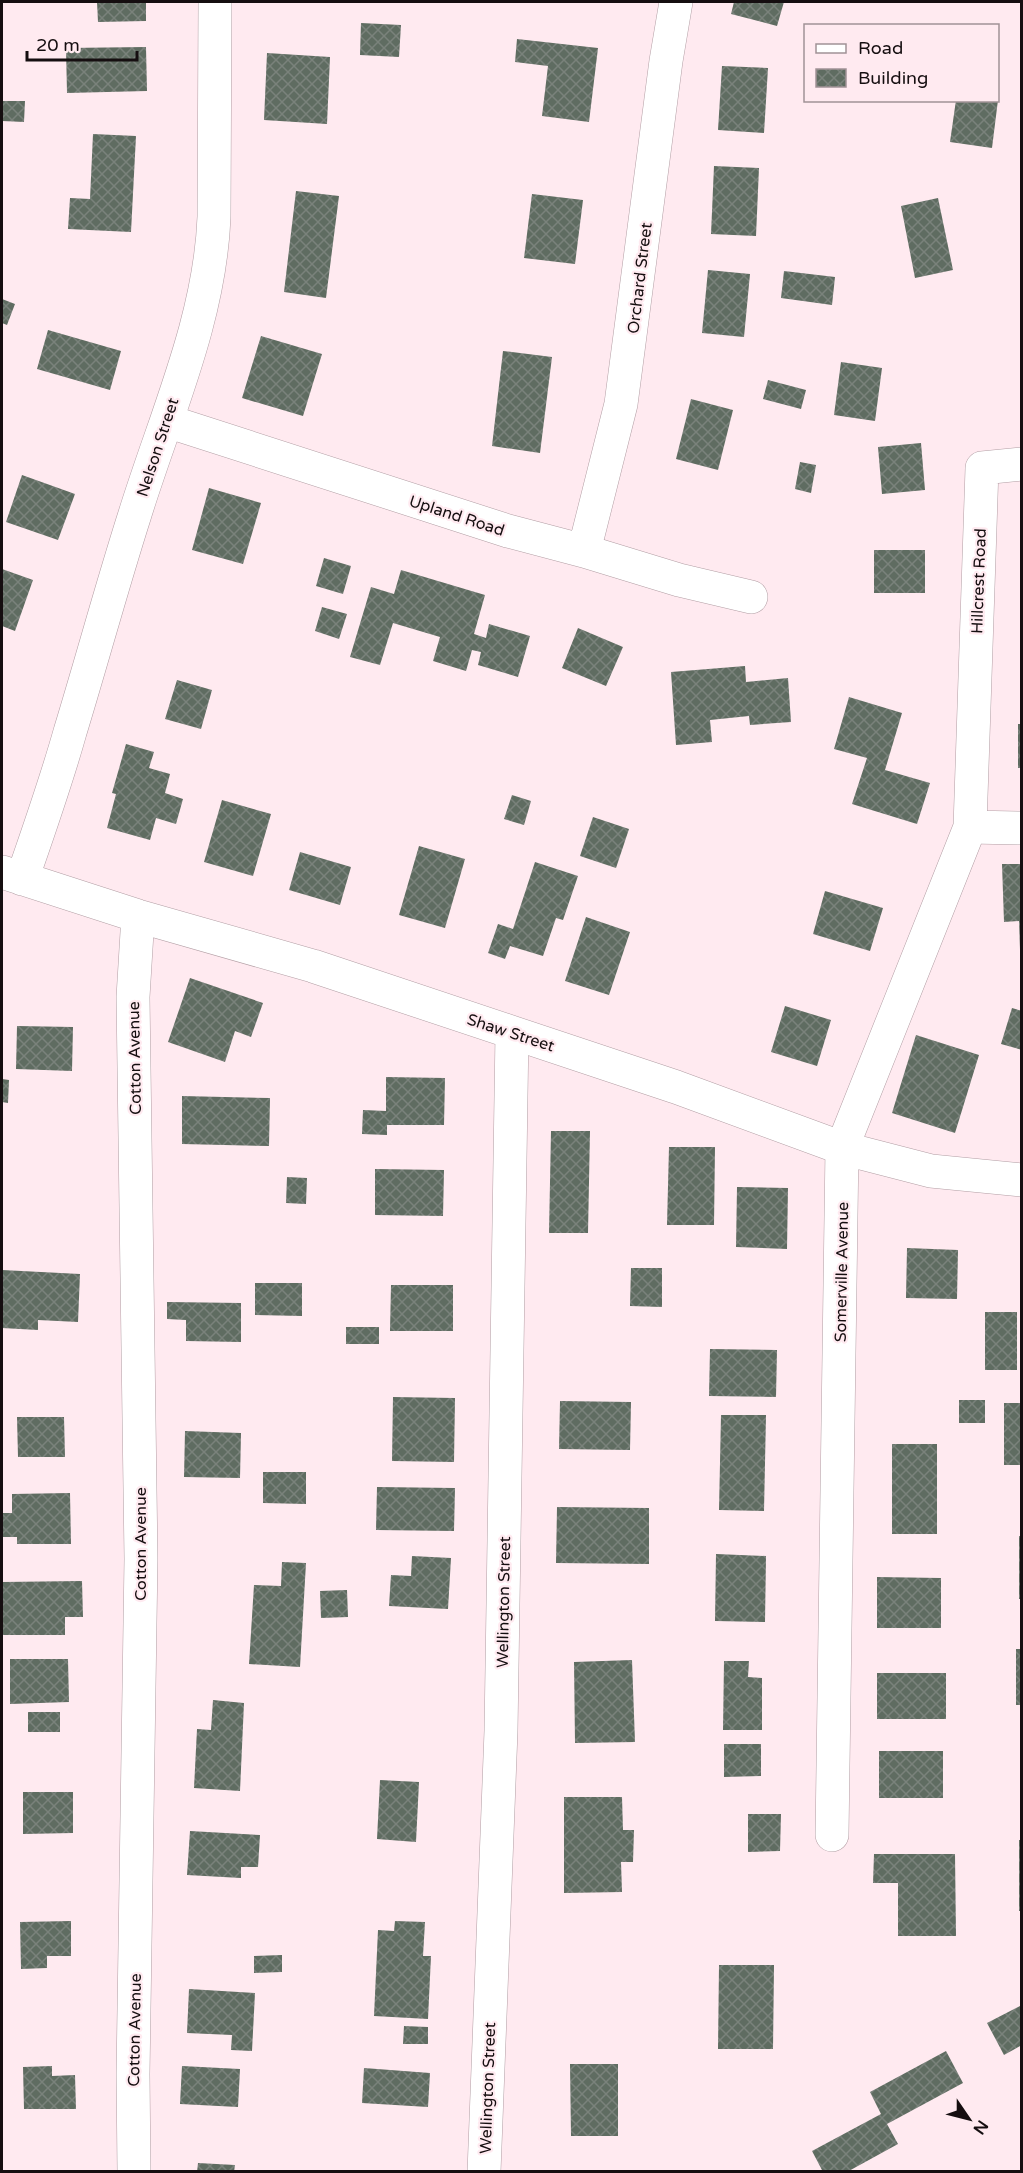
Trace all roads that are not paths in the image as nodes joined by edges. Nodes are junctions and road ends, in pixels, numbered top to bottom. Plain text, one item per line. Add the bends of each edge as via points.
1 (216, 2) edge
2 (676, 2) edge
3 (167, 421) junction
4 (1022, 464) edge
5 (584, 551) junction
6 (751, 597) dead end
7 (973, 733) joint
8 (970, 827) junction
9 (1022, 828) edge
10 (12, 876) edge
11 (138, 916) junction
12 (512, 1033) junction
13 (843, 1148) junction
14 (1022, 1180) edge
15 (832, 1835) dead end
16 (134, 2172) edge
17 (484, 2172) edge

1 - 3 street, Nelson Street via 210,265
2 - 5 street, Orchard Street via 621,404
3 - 5 street, Upland Road via 508,531
3 - 10 street, Nelson Street via 135,513 60,765
4 - 7 street, Hillcrest Road via 982,468
5 - 6 street, Upland Road
7 - 8 street, Somerville Avenue
8 - 9 street
8 - 13 street, Somerville Avenue
10 - 11 street, Shaw Street
11 - 12 street, Shaw Street via 313,966
11 - 16 street, Cotton Avenue via 133,997 141,1559
12 - 13 street, Shaw Street
12 - 17 street, Wellington Street via 501,1731
13 - 14 street, Shaw Street via 931,1171
13 - 15 street, Somerville Avenue

